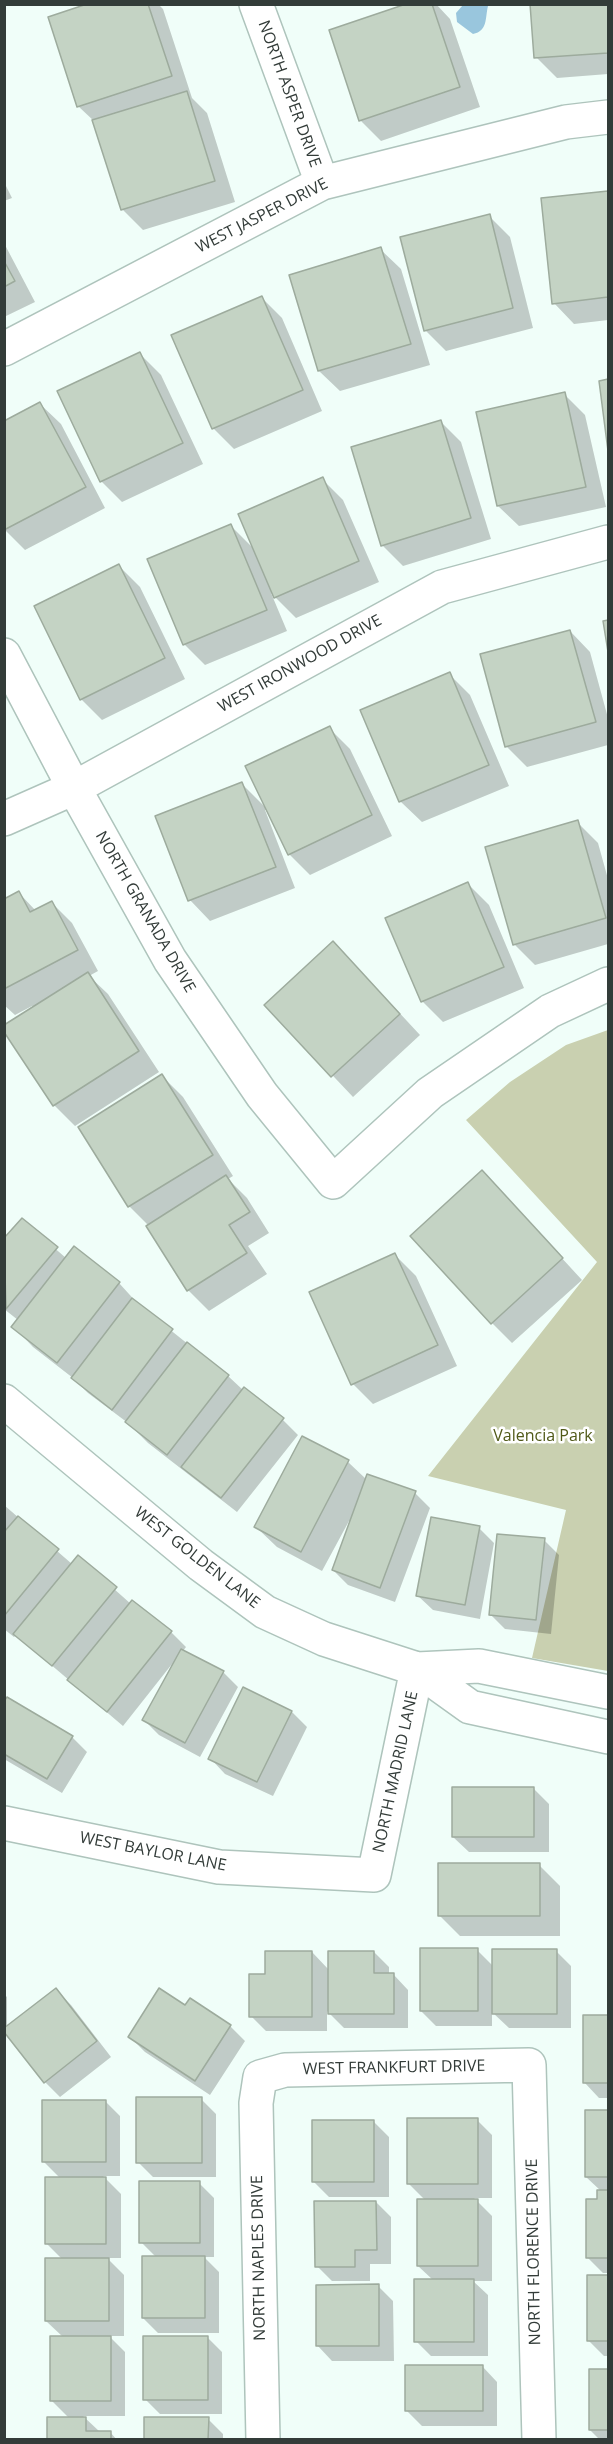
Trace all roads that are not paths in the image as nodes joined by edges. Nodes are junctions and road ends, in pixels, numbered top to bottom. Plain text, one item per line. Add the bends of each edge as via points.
1 (256, 4) edge
2 (609, 117) edge
3 (322, 183) junction
4 (4, 349) edge
5 (609, 542) edge
6 (4, 655) edge
7 (74, 788) junction
8 (4, 819) edge
9 (609, 984) edge
10 (4, 1401) edge
11 (417, 1669) junction
12 (609, 1692) edge
13 (609, 1737) edge
14 (4, 1824) edge
15 (374, 1875) joint
16 (529, 2065) joint
17 (260, 2077) joint
18 (263, 2439) edge
19 (538, 2439) edge

1 - 3 street, NORTH ASPER DRIVE
2 - 3 street, WEST JASPER DRIVE via 566,122
3 - 4 street, WEST JASPER DRIVE
5 - 7 street, WEST IRONWOOD DRIVE via 442,587
6 - 7 street, NORTH GRANADA DRIVE
7 - 8 street, WEST IRONWOOD DRIVE
7 - 9 street, NORTH GRANADA DRIVE via 170,960 262,1095 333,1182 430,1093 550,1011
10 - 11 street, WEST GOLDEN LANE via 201,1565 265,1612 324,1639
11 - 12 street, WEST GOLDEN LANE via 479,1666
11 - 13 street, WEST GOLDEN LANE via 470,1707
11 - 15 street, NORTH MADRID LANE
14 - 15 street, WEST BAYLOR LANE via 219,1867
16 - 17 street, WEST FRANKFURT DRIVE via 285,2070
16 - 19 street, NORTH FLORENCE DRIVE
17 - 18 street, NORTH NAPLES DRIVE via 256,2103

